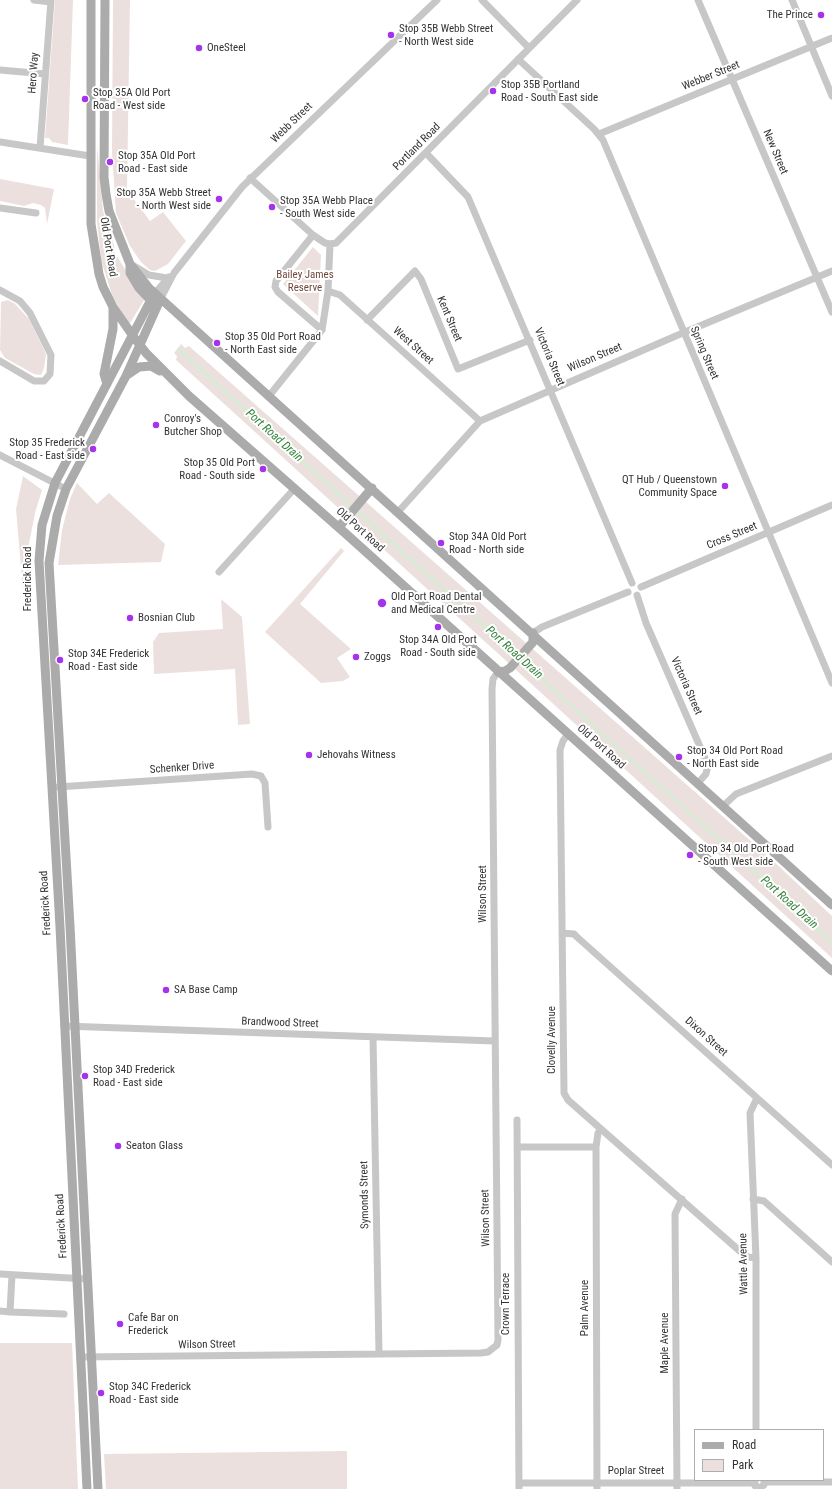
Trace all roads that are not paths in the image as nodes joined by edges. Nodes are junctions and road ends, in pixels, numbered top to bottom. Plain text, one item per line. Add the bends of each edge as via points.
1 (34, 0) edge
2 (91, 0) edge
3 (105, 0) edge
4 (437, 0) edge
5 (482, 0) edge
6 (577, 0) edge
7 (698, 0) edge
8 (792, 0) edge
9 (51, 1) edge
10 (832, 38) edge
11 (811, 47) junction
12 (529, 48) junction
13 (518, 59) junction
14 (0, 70) edge
15 (45, 74) junction
16 (732, 79) junction
17 (832, 96) edge
18 (599, 134) junction
19 (0, 142) edge
20 (40, 148) junction
21 (426, 153) junction
22 (90, 156) junction
23 (250, 178) junction
24 (0, 208) edge
25 (36, 213) dead end
26 (313, 235) junction
27 (330, 244) junction
28 (130, 264) junction
29 (832, 271) edge
30 (174, 273) junction
31 (817, 277) junction
32 (167, 278) junction
33 (0, 290) edge
34 (328, 291) junction
35 (156, 300) junction
36 (113, 307) junction
37 (832, 312) edge
38 (367, 320) junction
39 (322, 330) junction
40 (683, 333) junction
41 (132, 336) junction
42 (530, 340) junction
43 (141, 345) junction
44 (0, 361) edge
45 (167, 374) junction
46 (126, 376) junction
47 (107, 384) junction
48 (550, 390) junction
49 (269, 396) junction
50 (480, 421) junction
51 (0, 455) edge
52 (55, 483) junction
53 (295, 488) junction
54 (372, 488) junction
55 (66, 489) junction
56 (832, 505) edge
57 (398, 512) junction
58 (338, 527) junction
59 (768, 532) junction
60 (219, 572) dead end
61 (632, 583) junction
62 (641, 586) junction
63 (628, 592) junction
64 (637, 596) junction
65 (533, 634) junction
66 (498, 672) junction
67 (832, 683) edge
68 (568, 734) junction
69 (832, 756) edge
70 (698, 784) junction
71 (51, 787) junction
72 (62, 787) junction
73 (723, 806) junction
74 (268, 827) dead end
75 (832, 905) edge
76 (562, 933) junction
77 (832, 971) edge
78 (64, 1026) junction
79 (75, 1026) junction
80 (373, 1037) junction
81 (495, 1041) junction
82 (757, 1098) junction
83 (517, 1120) dead end
84 (601, 1129) junction
85 (517, 1147) junction
86 (596, 1147) junction
87 (832, 1165) edge
88 (682, 1199) junction
89 (753, 1199) junction
90 (756, 1258) junction
91 (832, 1262) edge
92 (0, 1274) edge
93 (12, 1275) junction
94 (76, 1278) junction
95 (87, 1279) junction
96 (0, 1311) edge
97 (10, 1312) junction
98 (64, 1314) dead end
99 (379, 1353) junction
100 (91, 1357) junction
101 (80, 1358) junction
102 (756, 1429) edge
103 (764, 1481) edge
104 (832, 1482) edge
105 (756, 1485) edge
106 (519, 1486) edge
107 (597, 1486) edge
108 (677, 1486) edge
109 (87, 1489) edge
110 (98, 1489) edge

1 - 9 street
2 - 22 main road, Old Port Road
3 - 28 main road, Old Port Road via 105,188 109,211
4 - 23 street, Webb Street
5 - 12 street
6 - 12 street, Portland Road
7 - 16 street, New Street
8 - 11 street
9 - 15 street, Hero Way
10 - 11 street, Webber Street
11 - 16 street, Webber Street
11 - 17 street
12 - 13 street, Portland Road
13 - 18 street, Spring Street
13 - 21 street, Portland Road
14 - 15 street
15 - 20 street, Hero Way
16 - 18 street, Webber Street
16 - 31 street, New Street
18 - 40 street, Spring Street
19 - 20 street
20 - 22 street
21 - 27 street, Portland Road via 336,243
21 - 42 street, Victoria Street via 468,197
22 - 36 main road, Old Port Road via 94,249 99,274
23 - 26 street
23 - 30 street, Webb Street
24 - 25 street
26 - 27 street
26 - 39 street via 276,281 275,287
27 - 34 street
28 - 32 street via 149,275
28 - 35 main road, Old Port Road via 130,273 139,288
29 - 31 street, Wilson Street
30 - 32 street, Webb Street
30 - 35 street, Webb Street
31 - 37 street, New Street
31 - 40 street, Wilson Street
32 - 35 street, Webb Street
33 - 44 street via 20,301 30,313 52,355 50,374 44,381 34,381
34 - 38 street, West Street via 340,295
34 - 39 street
35 - 41 main road, Frederick Road
35 - 43 main road, Frederick Road
35 - 49 main road
36 - 41 main road, Old Port Road
36 - 47 main road via 113,329 104,374
38 - 42 street, Kent Street via 415,271 458,369
38 - 50 street, West Street
39 - 49 street
40 - 48 street, Wilson Street
40 - 59 street, Spring Street
41 - 43 main road, Old Port Road
41 - 47 main road, Frederick Road
42 - 48 street, Victoria Street
43 - 45 main road, Old Port Road
43 - 46 main road, Frederick Road
45 - 46 main road via 151,366 139,367
45 - 53 main road, Old Port Road via 214,419
46 - 55 main road, Frederick Road
47 - 52 main road, Frederick Road
48 - 50 street, Wilson Street
48 - 61 street, Victoria Street
49 - 54 main road
50 - 57 street, Wilson Street
51 - 52 street
52 - 55 street
52 - 71 main road, Frederick Road via 42,525 38,561
53 - 58 main road, Old Port Road
53 - 60 street
54 - 57 main road
54 - 58 main road
55 - 72 main road, Frederick Road via 57,516 49,564
56 - 59 street, Cross Street
57 - 65 main road
58 - 66 main road, Old Port Road
59 - 62 street, Cross Street
59 - 67 street, Spring Street
61 - 62 street
61 - 63 street via 628,586
62 - 64 street
63 - 64 street via 632,596
63 - 65 street via 542,627
64 - 70 street, Victoria Street via 646,623 708,765 706,774
65 - 66 main road via 531,644 510,668
65 - 70 main road
66 - 68 main road, Old Port Road
66 - 81 street, Wilson Street via 492,689
68 - 76 street, Clovelly Avenue via 560,750
68 - 77 main road, Old Port Road
69 - 73 street via 736,794
70 - 73 main road
71 - 72 street, Schenker Drive
71 - 78 main road, Frederick Road
72 - 74 street, Schenker Drive via 257,775 261,776 265,783
72 - 79 main road, Frederick Road
73 - 75 main road
76 - 82 street, Dixon Street via 578,937
76 - 84 street, Clovelly Avenue via 564,1093 568,1100
78 - 79 street, Brandwood Street
78 - 94 main road, Frederick Road
79 - 80 street, Brandwood Street
79 - 95 main road, Frederick Road
80 - 81 street, Brandwood Street
80 - 99 street, Symonds Street
81 - 99 street, Wilson Street via 497,1345 488,1352 481,1353
82 - 87 street, Dixon Street
82 - 89 street, Wattle Avenue via 750,1113
83 - 85 street, Crown Terrace
84 - 86 street, Palm Avenue
84 - 88 street, Clovelly Avenue
85 - 86 street
85 - 106 street, Crown Terrace
86 - 107 street, Palm Avenue
88 - 90 street, Clovelly Avenue via 742,1253
88 - 108 street, Maple Avenue via 675,1214
89 - 90 street, Wattle Avenue
89 - 91 street via 764,1201
90 - 102 street, Wattle Avenue
92 - 93 street
93 - 94 street
93 - 97 street
94 - 95 street
94 - 101 main road, Frederick Road
95 - 100 main road, Frederick Road
96 - 97 street
97 - 98 street
99 - 100 street, Wilson Street
100 - 101 street, Wilson Street
100 - 110 main road, Frederick Road
101 - 109 main road, Frederick Road
103 - 104 street
103 - 105 street via 763,1486
105 - 108 street, Poplar Street
106 - 107 street, Poplar Street
107 - 108 street, Poplar Street

